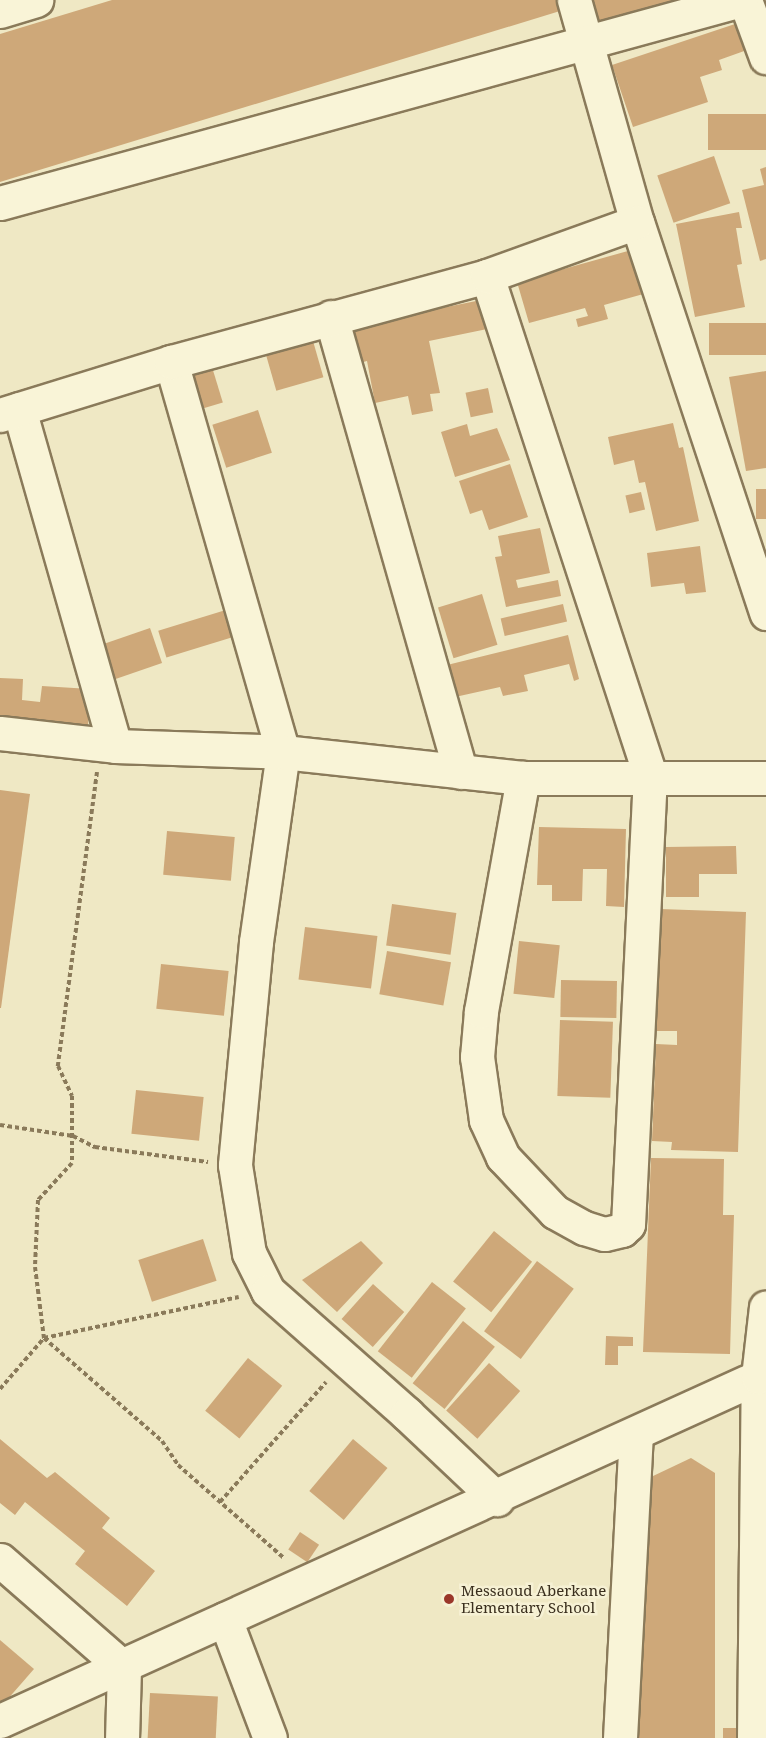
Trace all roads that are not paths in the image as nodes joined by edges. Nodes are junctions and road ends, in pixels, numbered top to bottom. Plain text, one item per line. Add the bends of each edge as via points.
1 (36, 0) edge
2 (574, 0) edge
3 (743, 0) edge
4 (0, 11) edge
5 (587, 44) junction
6 (766, 57) edge
7 (0, 203) edge
8 (637, 222) junction
9 (487, 276) junction
10 (331, 317) junction
11 (171, 362) junction
12 (10, 412) edge
13 (766, 613) edge
14 (0, 733) edge
15 (108, 745) junction
16 (283, 752) junction
17 (461, 772) junction
18 (650, 775) junction
19 (523, 778) junction
20 (766, 778) edge
21 (766, 1307) edge
22 (758, 1377) junction
23 (636, 1434) junction
24 (497, 1499) junction
25 (0, 1560) edge
26 (225, 1619) junction
27 (123, 1668) junction
28 (0, 1721) edge
29 (122, 1738) edge
30 (270, 1738) edge
31 (620, 1738) edge
32 (754, 1738) edge

1 - 4 street
2 - 5 street
3 - 5 street
3 - 6 street
5 - 7 street via 376,97
5 - 8 street
8 - 9 street
8 - 13 street
9 - 10 street
9 - 18 street
10 - 11 street
10 - 17 street
11 - 12 street
11 - 16 street
12 - 15 street
14 - 15 street
15 - 16 street
16 - 17 street
16 - 24 street via 256,942 235,1165 249,1253 268,1291
17 - 19 street
18 - 19 street
18 - 19 street via 628,1224 622,1230 604,1234 555,1212 503,1157 486,1120 477,1057 480,1011
18 - 20 street
21 - 22 street
22 - 23 street
22 - 32 street
23 - 24 street
23 - 31 street
24 - 26 street
25 - 27 street
26 - 27 street
26 - 30 street
27 - 28 street
27 - 29 street

